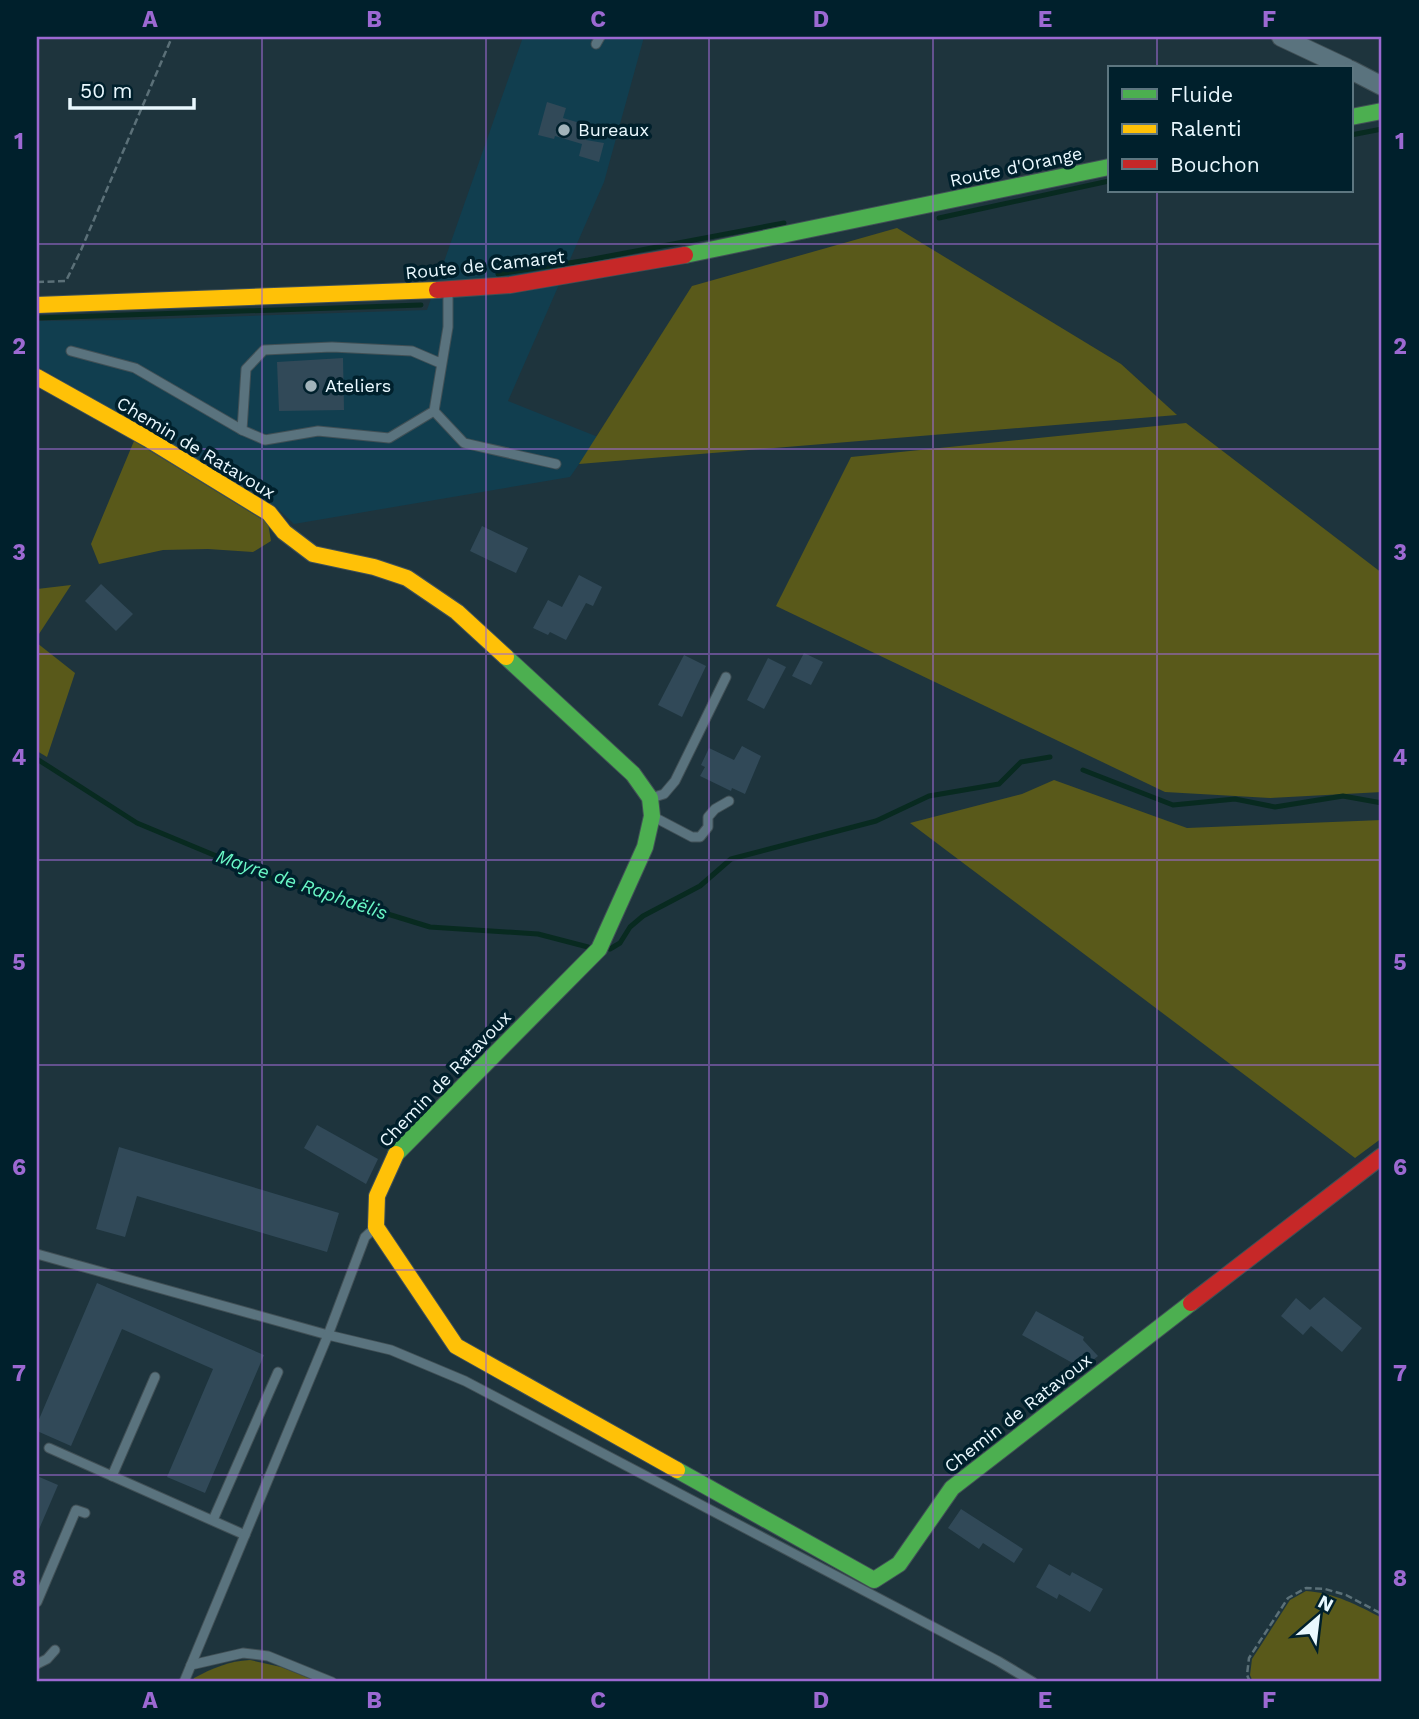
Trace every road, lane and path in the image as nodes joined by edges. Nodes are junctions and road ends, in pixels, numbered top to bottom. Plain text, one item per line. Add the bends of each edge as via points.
1 (172, 37) edge
2 (1282, 37) edge
3 (1343, 66) edge
4 (1352, 71) edge
5 (1382, 86) edge
6 (1382, 111) edge
7 (1352, 117) edge
8 (1108, 167) edge
9 (930, 205) joint
10 (37, 282) edge
11 (447, 290) junction
12 (37, 305) edge
13 (71, 351) dead end
14 (440, 363) junction
15 (37, 377) edge
16 (434, 411) junction
17 (242, 430) junction
18 (556, 464) dead end
19 (726, 677) dead end
20 (650, 799) junction
21 (729, 801) dead end
22 (652, 816) junction
23 (1382, 1156) edge
24 (376, 1227) junction
25 (37, 1254) edge
26 (328, 1335) junction
27 (278, 1371) dead end
28 (155, 1377) dead end
29 (49, 1448) dead end
30 (112, 1476) junction
31 (85, 1513) dead end
32 (213, 1520) junction
33 (246, 1535) junction
34 (37, 1602) edge
35 (1382, 1614) edge
36 (55, 1650) dead end
37 (37, 1664) edge
38 (191, 1665) junction
39 (184, 1682) edge
40 (332, 1682) edge
41 (1033, 1682) edge
42 (1250, 1682) edge

1 - 10 path via 66,281
2 - 3 street
4 - 5 street
6 - 7 street
8 - 9 street, Route d'Orange
9 - 11 street, Route de Camaret via 572,276
11 - 12 street, Route de Camaret
11 - 14 lane via 447,327
13 - 17 lane via 135,368
14 - 16 lane
14 - 17 lane via 412,351 332,347 264,351 246,369
15 - 20 street, Chemin de Ratavoux via 269,513 284,532 313,554 407,578 434,596 633,774
16 - 17 lane via 389,438 318,430 265,440
16 - 18 lane via 464,443
19 - 20 lane via 675,781 664,794
20 - 22 street, Chemin de Ratavoux
21 - 22 lane via 708,817 708,827 700,837
22 - 24 street, Chemin de Ratavoux via 645,847 599,948 397,1153 377,1196
23 - 24 street, Chemin de Ratavoux via 952,1488 899,1564 874,1580 456,1346
24 - 26 lane via 365,1237
25 - 26 lane
26 - 33 lane
26 - 41 lane via 391,1350 465,1381
27 - 32 lane
28 - 30 lane
29 - 30 lane
30 - 32 lane
31 - 34 lane via 76,1510
32 - 33 lane
33 - 38 lane
35 - 42 path via 1346,1595 1306,1588 1288,1598 1249,1658
36 - 37 lane
38 - 39 lane
38 - 40 lane via 243,1653 268,1656

